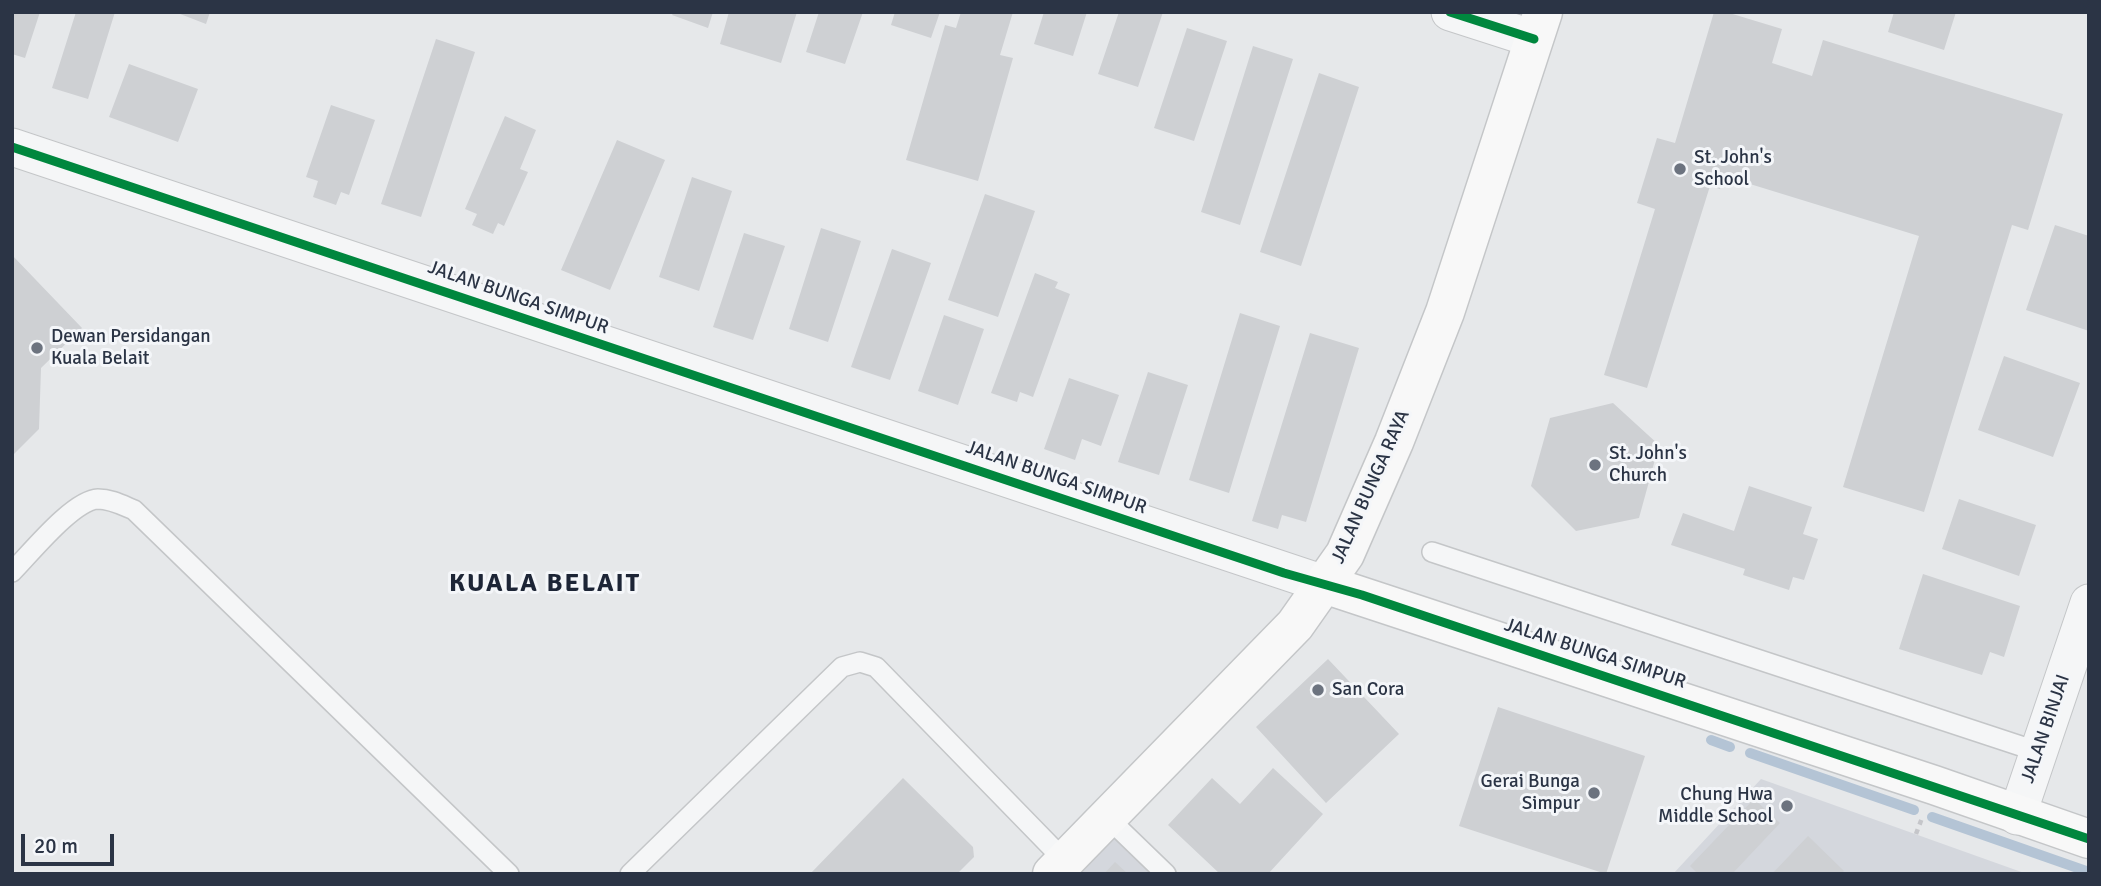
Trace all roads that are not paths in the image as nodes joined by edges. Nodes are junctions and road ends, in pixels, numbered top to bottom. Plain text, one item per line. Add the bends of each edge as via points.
1 (1450, 12) edge
2 (1538, 26) edge
3 (12, 147) edge
4 (1432, 552) dead end
5 (12, 572) edge
6 (1324, 584) junction
7 (2089, 603) edge
8 (2039, 751) junction
9 (2017, 816) junction
10 (1108, 818) junction
11 (2089, 839) edge
12 (1058, 867) edge
13 (509, 874) edge
14 (631, 874) edge
15 (1166, 874) edge

1 - 2 street
2 - 6 street, JALAN BUNGA RAYA via 1444,312 1363,515 1345,554
3 - 6 street, JALAN BUNGA SIMPUR
4 - 8 lane
5 - 13 lane via 77,506 96,499 134,510
6 - 9 street, JALAN BUNGA SIMPUR
6 - 10 street, JALAN BUNGA RAYA via 1295,625
7 - 8 street, JALAN BINJAI
8 - 9 street, JALAN BINJAI
9 - 11 street, JALAN BUNGA SIMPUR
10 - 12 street, JALAN BUNGA RAYA
10 - 15 lane
12 - 14 lane via 876,667 860,662 842,667

